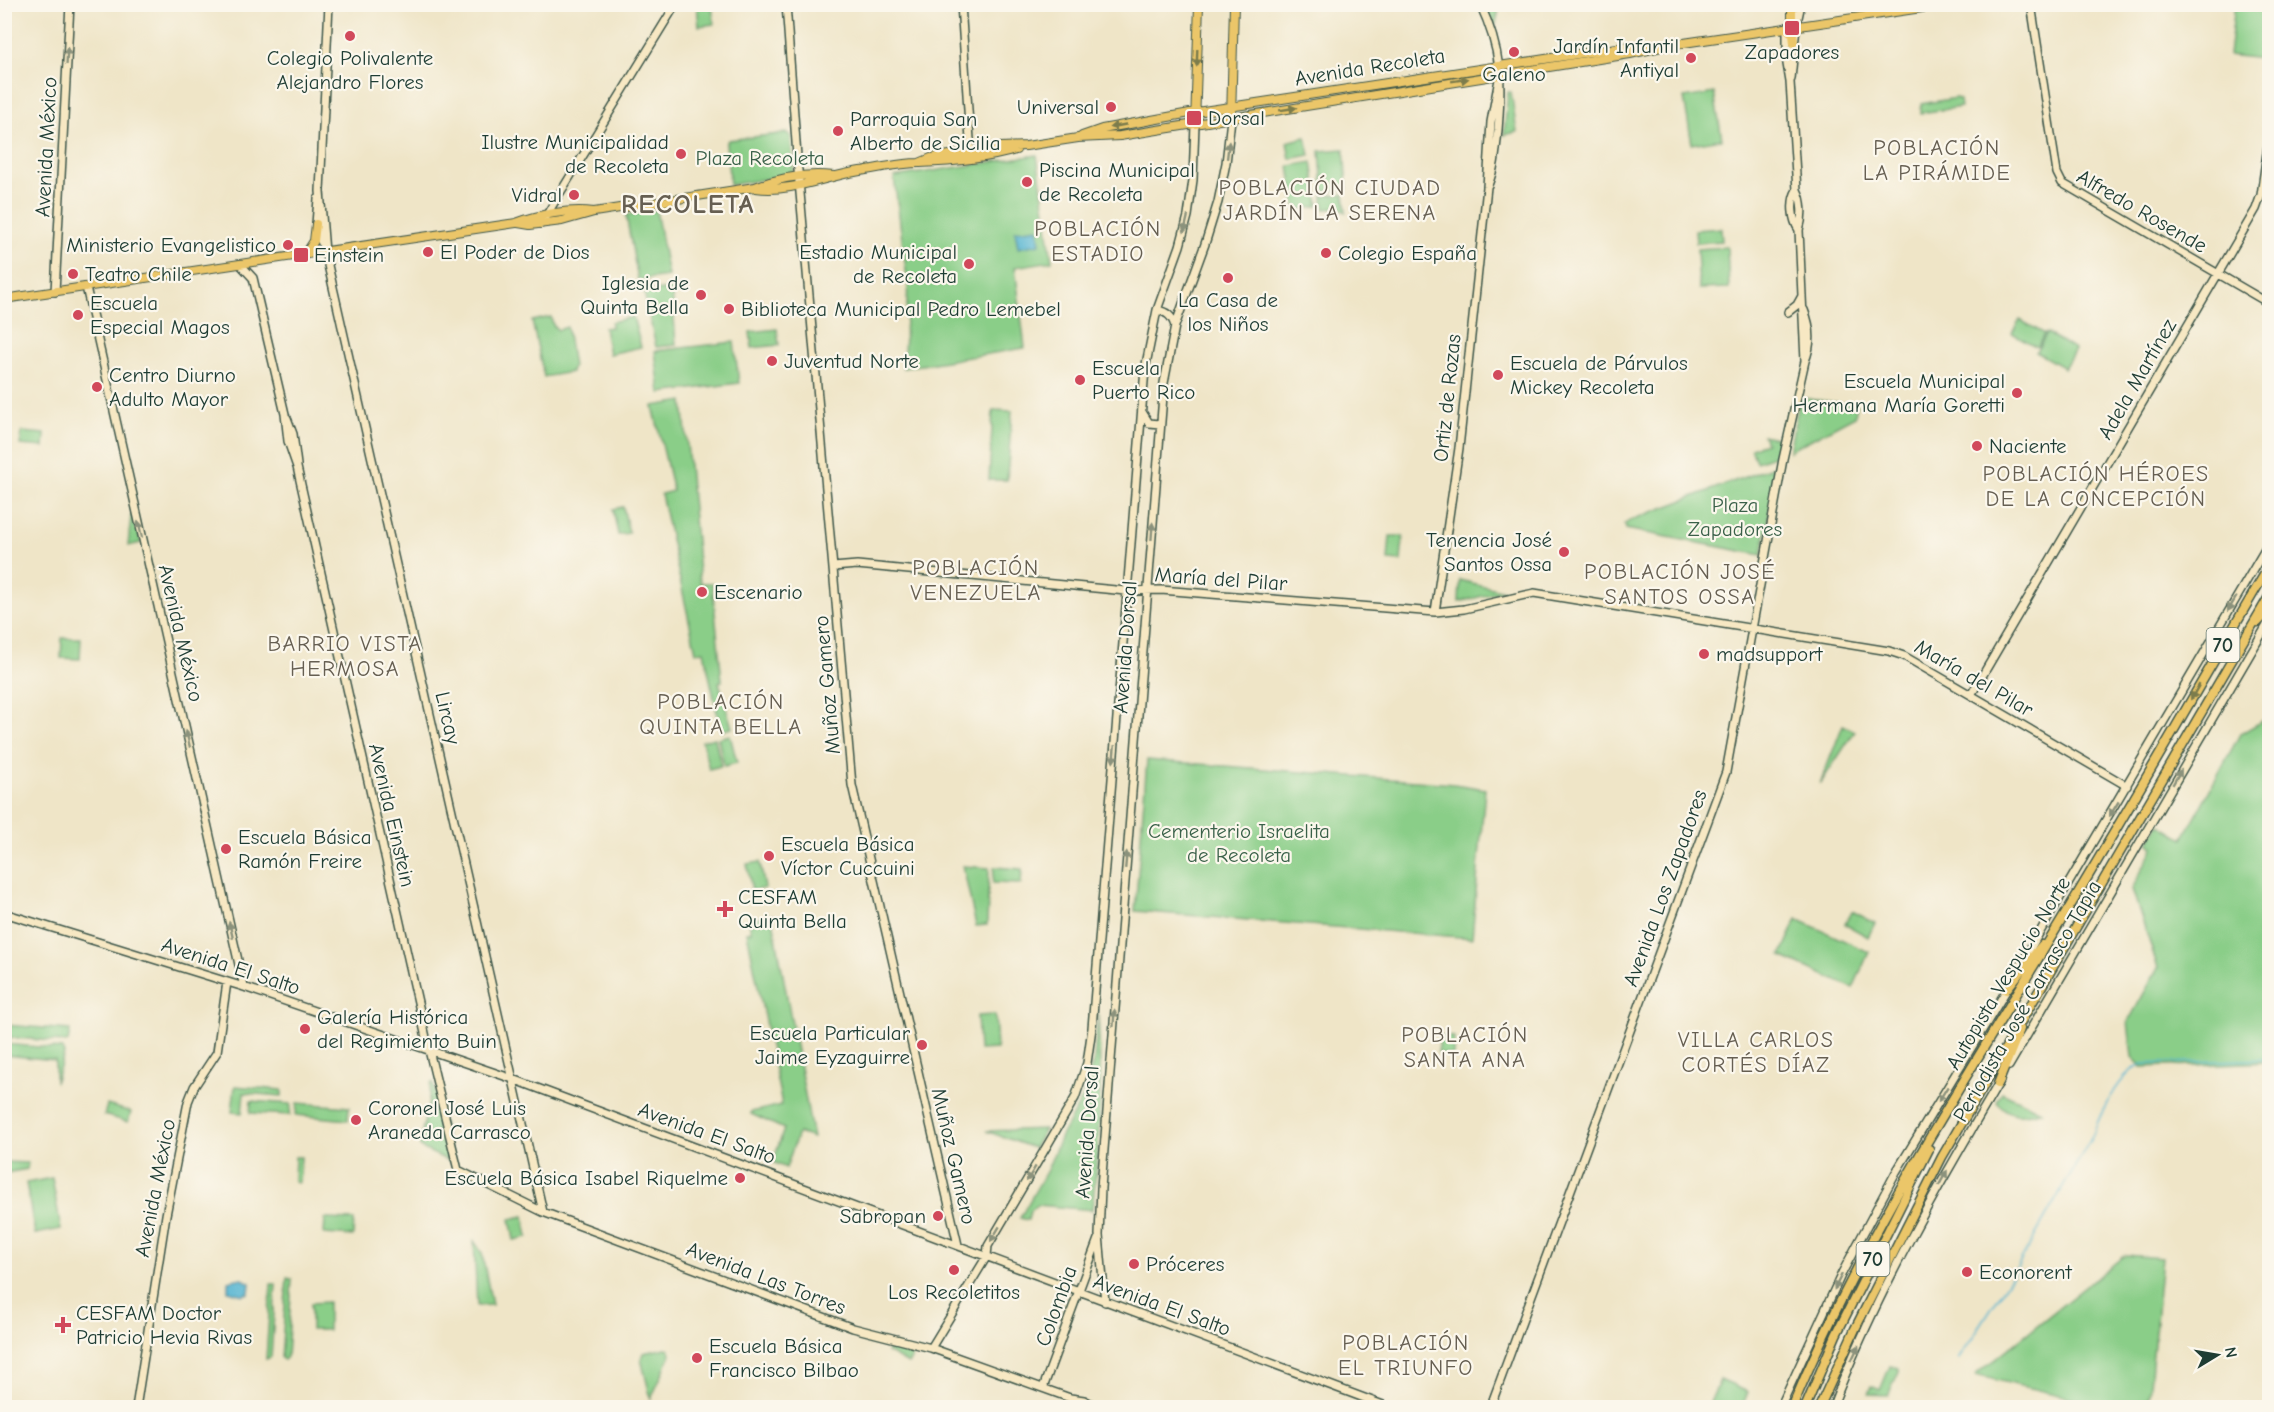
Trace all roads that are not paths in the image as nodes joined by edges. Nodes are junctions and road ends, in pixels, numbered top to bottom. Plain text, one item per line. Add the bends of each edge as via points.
1 (70, 4) edge
2 (329, 4) edge
3 (676, 4) edge
4 (786, 4) edge
5 (961, 4) edge
6 (1199, 4) edge
7 (1234, 4) edge
8 (1480, 4) edge
9 (1802, 4) edge
10 (1949, 4) edge
11 (2031, 4) edge
12 (1793, 8) edge
13 (1791, 28) junction
14 (1794, 43) joint
15 (1670, 45) junction
16 (1499, 65) junction
17 (1500, 74) junction
18 (1428, 76) junction
19 (1791, 82) junction
20 (1420, 87) junction
21 (1232, 106) junction
22 (1195, 112) junction
23 (1160, 118) junction
24 (1231, 118) junction
25 (1195, 124) junction
26 (1151, 131) junction
27 (2270, 132) edge
28 (1078, 138) junction
29 (971, 155) junction
30 (799, 181) junction
31 (320, 191) junction
32 (594, 212) junction
33 (546, 215) junction
34 (516, 223) junction
35 (316, 224) junction
36 (541, 224) junction
37 (325, 252) junction
38 (304, 255) junction
39 (259, 261) junction
40 (240, 264) junction
41 (2218, 274) junction
42 (253, 278) junction
43 (86, 287) junction
44 (1802, 290) junction
45 (55, 292) junction
46 (4, 299) edge
47 (2270, 304) edge
48 (1157, 310) junction
49 (1788, 312) dead end
50 (1174, 326) junction
51 (1141, 410) junction
52 (1160, 424) junction
53 (2270, 541) edge
54 (2270, 565) edge
55 (833, 567) junction
56 (1148, 589) junction
57 (1126, 591) junction
58 (2270, 595) edge
59 (2270, 609) edge
60 (1435, 612) junction
61 (2270, 620) edge
62 (1752, 629) junction
63 (2244, 639) junction
64 (1971, 695) junction
65 (2127, 786) junction
66 (4, 913) edge
67 (2060, 924) junction
68 (227, 982) junction
69 (243, 987) junction
70 (2006, 990) junction
71 (2030, 1004) junction
72 (429, 1050) junction
73 (513, 1079) junction
74 (1998, 1084) junction
75 (1945, 1113) junction
76 (458, 1170) joint
77 (538, 1191) junction
78 (528, 1204) junction
79 (543, 1212) junction
80 (1099, 1235) junction
81 (958, 1245) junction
82 (987, 1256) junction
83 (1078, 1292) junction
84 (1105, 1302) junction
85 (931, 1348) junction
86 (1043, 1388) junction
87 (1070, 1398) junction
88 (136, 1407) edge
89 (1080, 1407) edge
90 (1099, 1407) edge
91 (1390, 1407) edge
92 (1490, 1407) edge
93 (1780, 1407) edge
94 (1792, 1407) edge
95 (1805, 1407) edge
96 (1819, 1407) edge
97 (1832, 1407) edge

45 -> 1 main road, Avenida México
2 - 31 main road
3 - 33 main road
4 - 30 main road, Muñoz Gamero
5 - 29 main road
6 -> 22 main road, Avenida Dorsal
7 - 21 main road, Avenida Dorsal
8 - 16 main road, Ortiz de Rozas via 1492,30
9 - 13 main road, Avenida Los Zapadores
10 - 13 main road, Avenida Recoleta
11 - 41 main road, Alfredo Rosende via 2060,179 2070,189
12 - 13 main road
13 - 14 main road
13 - 15 main road, Avenida Recoleta
13 - 19 main road, Avenida Los Zapadores via 1786,64
14 - 19 main road, Avenida Los Zapadores
15 - 16 main road, Avenida Recoleta via 1630,46
15 - 17 main road, Avenida Recoleta
16 - 17 main road, Ortiz de Rozas
16 - 18 main road, Avenida Recoleta
20 -> 17 main road, Avenida Recoleta
17 - 60 main road, Ortiz de Rozas via 1491,122 1459,448
18 - 20 main road
18 - 21 main road, Avenida Recoleta
19 - 44 main road, Avenida Los Zapadores via 1802,219
24 -> 20 main road, Avenida Recoleta
21 - 22 main road, Avenida Recoleta
21 - 24 main road, Avenida Dorsal
22 - 23 main road, Avenida Recoleta
22 - 25 main road, Avenida Dorsal
23 - 26 main road
23 -> 28 main road, Avenida Recoleta via 1101,129
24 - 25 main road, Avenida Recoleta
50 -> 24 main road, Avenida Dorsal via 1218,202
25 - 26 main road, Avenida Recoleta
25 -> 48 main road, Avenida Dorsal via 1188,216
26 - 28 main road, Avenida Recoleta
27 - 41 main road, Adela Martínez via 2259,202
28 - 29 main road, Avenida Recoleta
29 - 30 main road, Avenida Recoleta via 931,158 821,181
30 - 32 main road, Avenida Recoleta via 768,189 755,187
30 - 55 main road, Muñoz Gamero
31 - 35 main road
31 - 37 main road
32 - 33 main road, Avenida Recoleta
32 - 36 main road, Avenida Recoleta
33 - 34 main road, Avenida Recoleta
33 - 36 main road
34 - 36 main road, Avenida Recoleta
34 - 37 main road, Avenida Recoleta
35 - 37 main road
35 - 38 main road via 314,241
37 - 38 main road, Avenida Recoleta
37 - 73 main road, Lircay
38 - 39 main road, Avenida Recoleta
39 - 40 main road, Avenida Recoleta
39 - 42 main road
40 - 42 main road, Avenida Einstein
40 - 43 main road, Avenida Recoleta
41 - 47 main road, Alfredo Rosende
41 - 64 main road, Adela Martínez
42 - 72 main road, Avenida Einstein
43 - 45 main road, Avenida Recoleta
69 -> 43 main road, Avenida México
44 - 49 main road via 1797,305
44 - 62 main road, Avenida Los Zapadores via 1809,321 1809,351 1783,459
45 - 46 main road, Avenida Recoleta
48 - 50 main road via 1170,316
48 - 51 main road, Avenida Dorsal via 1146,356
50 - 52 main road, Avenida Dorsal
51 - 52 main road via 1149,423
51 - 57 main road, Avenida Dorsal
56 -> 52 main road, Avenida Dorsal
53 -> 65 main road
54 -> 67 highway, Autopista Vespucio Norte / 70
55 - 57 main road, María del Pilar via 857,565
55 - 81 main road, Muñoz Gamero via 854,795
56 - 57 main road, María del Pilar
56 - 60 main road, María del Pilar
80 -> 56 main road, Avenida Dorsal
57 -> 82 main road, Avenida Dorsal via 1088,1056 1071,1106 988,1246
58 - 63 highway, Autopista Vespucio Norte / 70
59 - 63 highway
60 - 62 main road, María del Pilar via 1538,593
74 -> 61 main road, Periodista José Carrasco Tapia
62 - 64 main road, María del Pilar via 1897,653
62 - 92 main road, Avenida Los Zapadores via 1726,772
63 - 71 highway, Autopista Vespucio Norte / 70
64 - 65 main road, María del Pilar
65 -> 70 main road
66 - 68 main road, Avenida El Salto
67 - 70 highway
67 - 75 highway, Autopista Vespucio Norte / 70
68 - 69 main road, Avenida El Salto
68 - 88 main road, Avenida México via 217,1052 188,1102 162,1236
69 - 72 main road, Avenida El Salto
70 -> 93 main road via 1912,1142 1826,1306
71 - 74 highway
71 - 96 highway, Autopista Vespucio Norte / 70 via 1942,1157
72 - 73 main road, Avenida El Salto
72 - 76 main road, Avenida Einstein
73 - 77 main road, Lircay
73 - 81 main road, Avenida El Salto
97 -> 74 main road, Periodista José Carrasco Tapia via 1936,1190
75 - 94 highway, Autopista Vespucio Norte via 1860,1262
75 - 95 highway, 70
76 - 78 main road, Avenida Las Torres
77 - 78 main road
77 - 79 main road, Lircay
78 - 79 main road, Avenida Las Torres
79 - 85 main road, Avenida Las Torres via 853,1328
80 - 83 main road, Colombia
80 - 84 main road, Avenida Dorsal
81 - 82 main road, Avenida El Salto
82 - 83 main road, Avenida El Salto
82 - 85 main road, Avenida Dorsal
83 - 84 main road, Avenida El Salto
83 - 86 main road, Colombia
84 - 91 main road, Avenida El Salto
85 - 86 main road, Avenida Las Torres
86 - 87 main road, Avenida Las Torres
87 - 89 main road, Avenida Las Torres
87 - 90 main road, Avenida Las Torres

